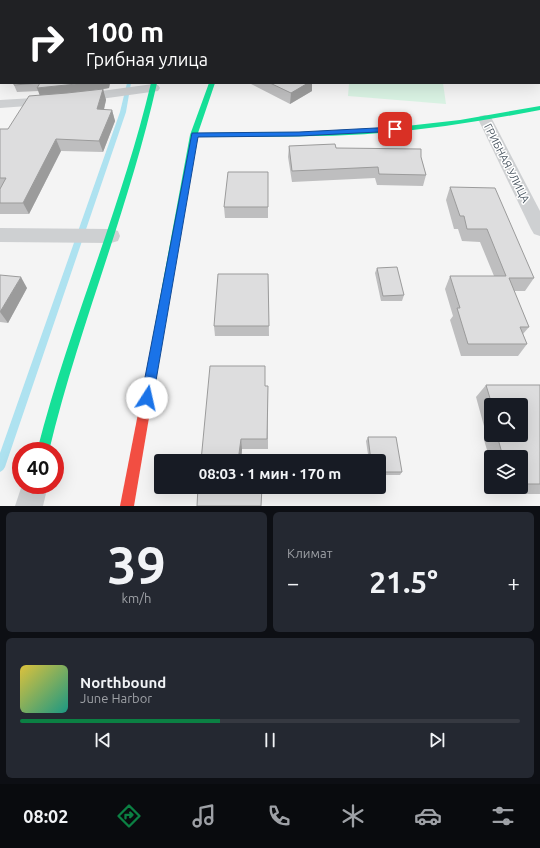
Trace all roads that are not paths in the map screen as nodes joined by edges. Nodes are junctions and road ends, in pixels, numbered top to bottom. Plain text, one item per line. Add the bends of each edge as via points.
1 (212, 84) edge
2 (153, 85) edge
3 (0, 104) edge
4 (540, 108) edge
5 (485, 119) junction
6 (194, 134) junction
7 (540, 229) edge
8 (0, 235) edge
9 (111, 236) junction
10 (45, 442) edge
11 (32, 494) edge
12 (29, 506) edge
13 (127, 506) edge

1 - 6 street
2 - 3 street via 71,99
2 - 9 street via 144,130
4 - 5 street, ГРИБНАЯ УЛИЦА
5 - 6 street, ГРИБНАЯ УЛИЦА via 380,131
5 - 7 street, ГРИБНАЯ УЛИЦА
6 - 13 street
8 - 9 street
9 - 10 street via 59,390
11 - 12 street

